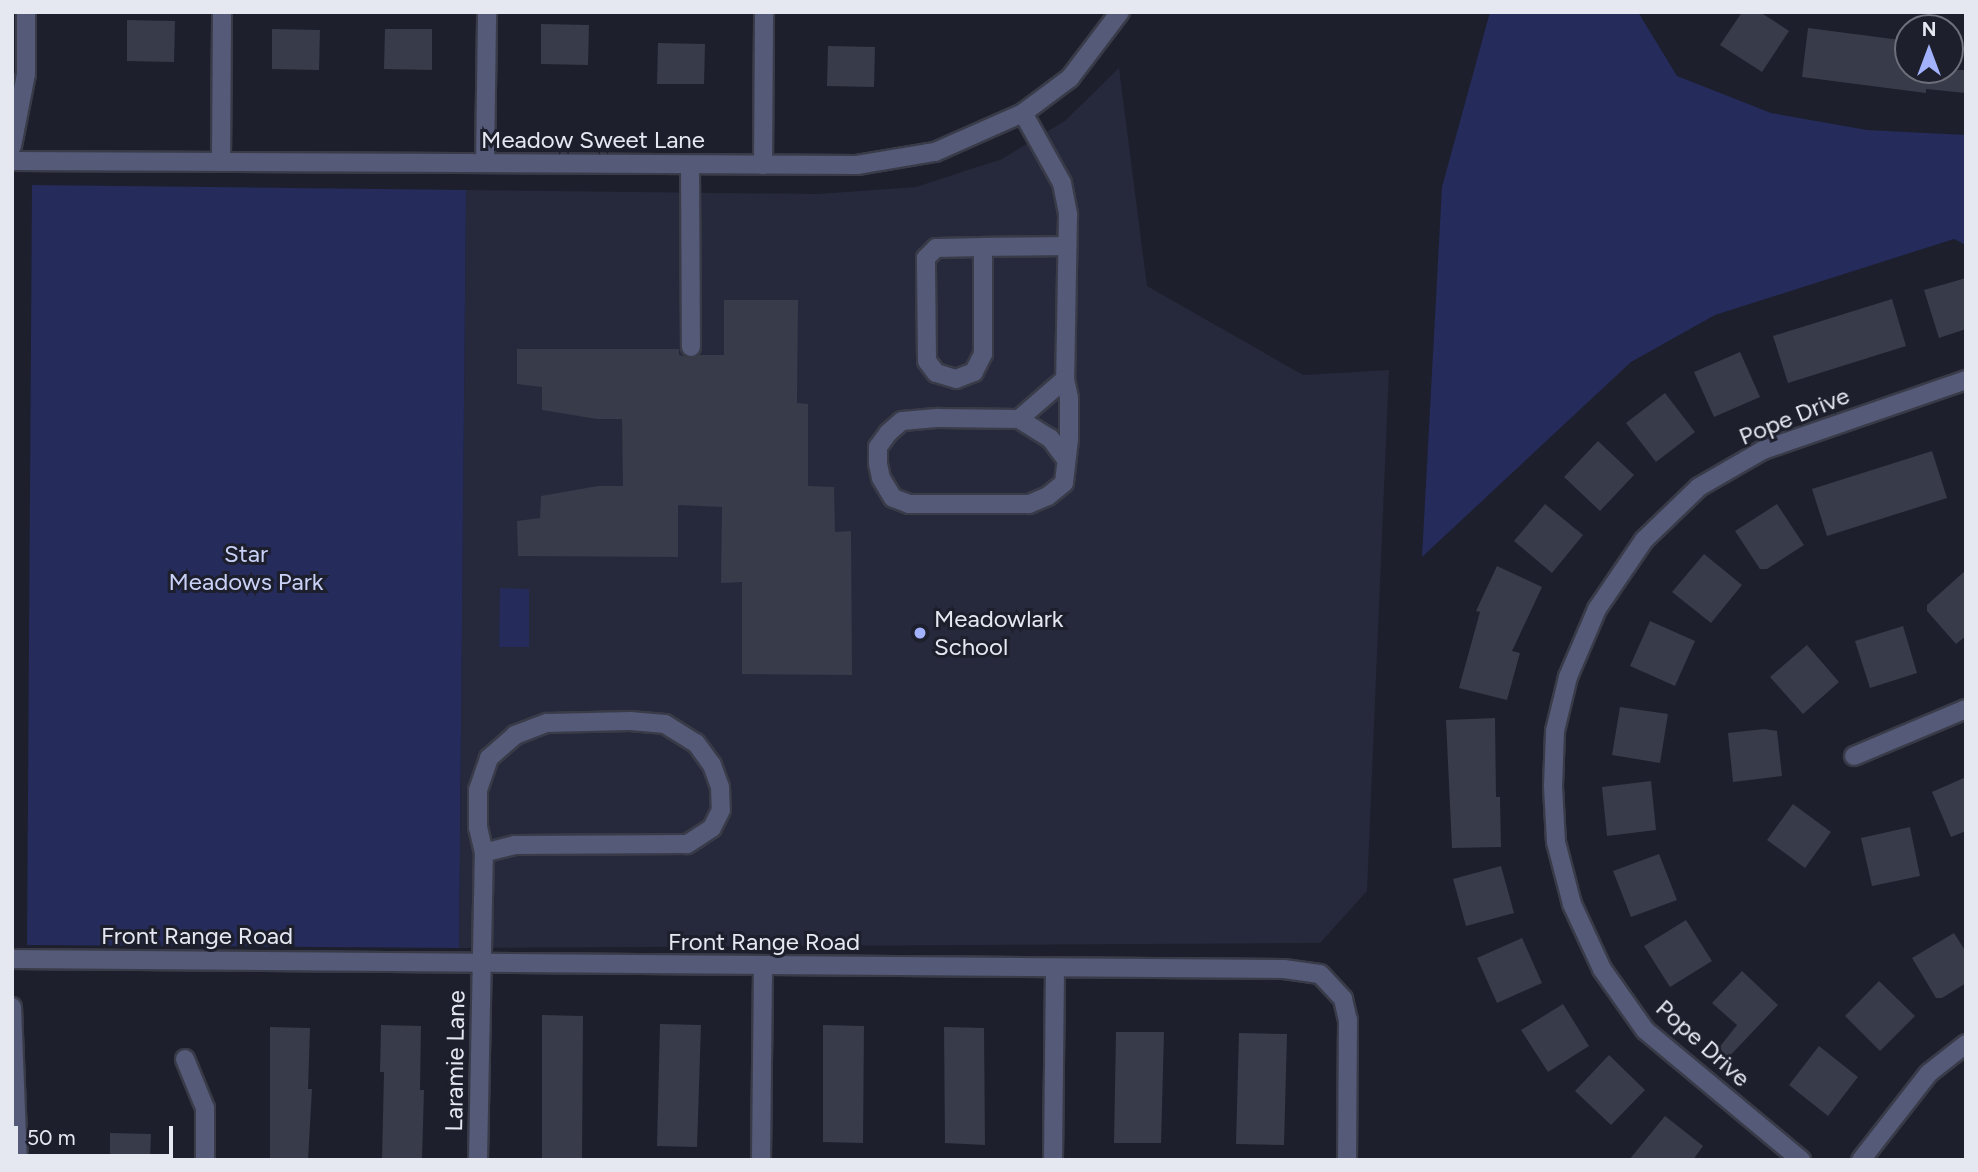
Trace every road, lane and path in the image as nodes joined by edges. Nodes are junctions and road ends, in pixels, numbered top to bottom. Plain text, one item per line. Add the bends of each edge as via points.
1 (26, 12) edge
2 (222, 12) edge
3 (487, 12) edge
4 (764, 12) edge
5 (1120, 12) edge
6 (1023, 113) junction
7 (12, 146) edge
8 (12, 161) edge
9 (221, 162) junction
10 (485, 163) junction
11 (690, 165) junction
12 (763, 165) junction
13 (1066, 246) junction
14 (983, 247) junction
15 (691, 347) dead end
16 (1065, 379) junction
17 (1966, 380) edge
18 (1019, 419) junction
19 (1065, 458) junction
20 (1966, 709) edge
21 (1854, 756) dead end
22 (484, 853) junction
23 (12, 959) edge
24 (480, 963) junction
25 (763, 967) junction
26 (1055, 968) junction
27 (12, 1007) edge
28 (1966, 1044) edge
29 (185, 1059) dead end
30 (18, 1160) edge
31 (205, 1160) edge
32 (478, 1160) edge
33 (761, 1160) edge
34 (1053, 1160) edge
35 (1347, 1160) edge
36 (1801, 1160) edge
37 (1860, 1160) edge

1 - 7 street via 26,74
2 - 9 street
3 - 10 street
4 - 12 street
5 - 6 street, Meadow Sweet Lane via 1070,78
6 - 12 street, Meadow Sweet Lane via 935,152 857,165
6 - 13 street via 1062,183 1069,215
8 - 9 street, Meadow Sweet Lane
9 - 10 street, Meadow Sweet Lane
10 - 11 street, Meadow Sweet Lane
11 - 12 street, Meadow Sweet Lane
11 - 15 street
13 - 14 street
13 - 16 street
14 - 14 street via 936,248 926,258 927,361 936,373 956,379 974,372 983,354
16 - 18 street
16 - 19 street via 1069,398
17 - 36 street, Pope Drive via 1763,450 1699,487 1644,540 1597,609 1568,677 1555,731 1556,842 1572,904 1602,969 1646,1030
18 - 19 street via 1050,438
18 - 19 street via 902,421 878,447 881,478 893,498 909,504 1030,504 1064,483
20 - 21 street
22 - 22 street, Laramie Lane via 515,845 687,844 712,828 721,810 720,787 712,765 696,743 665,724 630,721 532,726 489,758 478,790 478,828
22 - 24 street, Laramie Lane
23 - 24 street, Front Range Road
24 - 25 street, Front Range Road
24 - 32 street, Laramie Lane
25 - 26 street, Front Range Road
25 - 33 street
26 - 34 street
26 - 35 street, Front Range Road via 1284,969 1320,974 1343,999 1348,1020
27 - 30 street
28 - 37 street via 1928,1073
29 - 31 street via 205,1108

